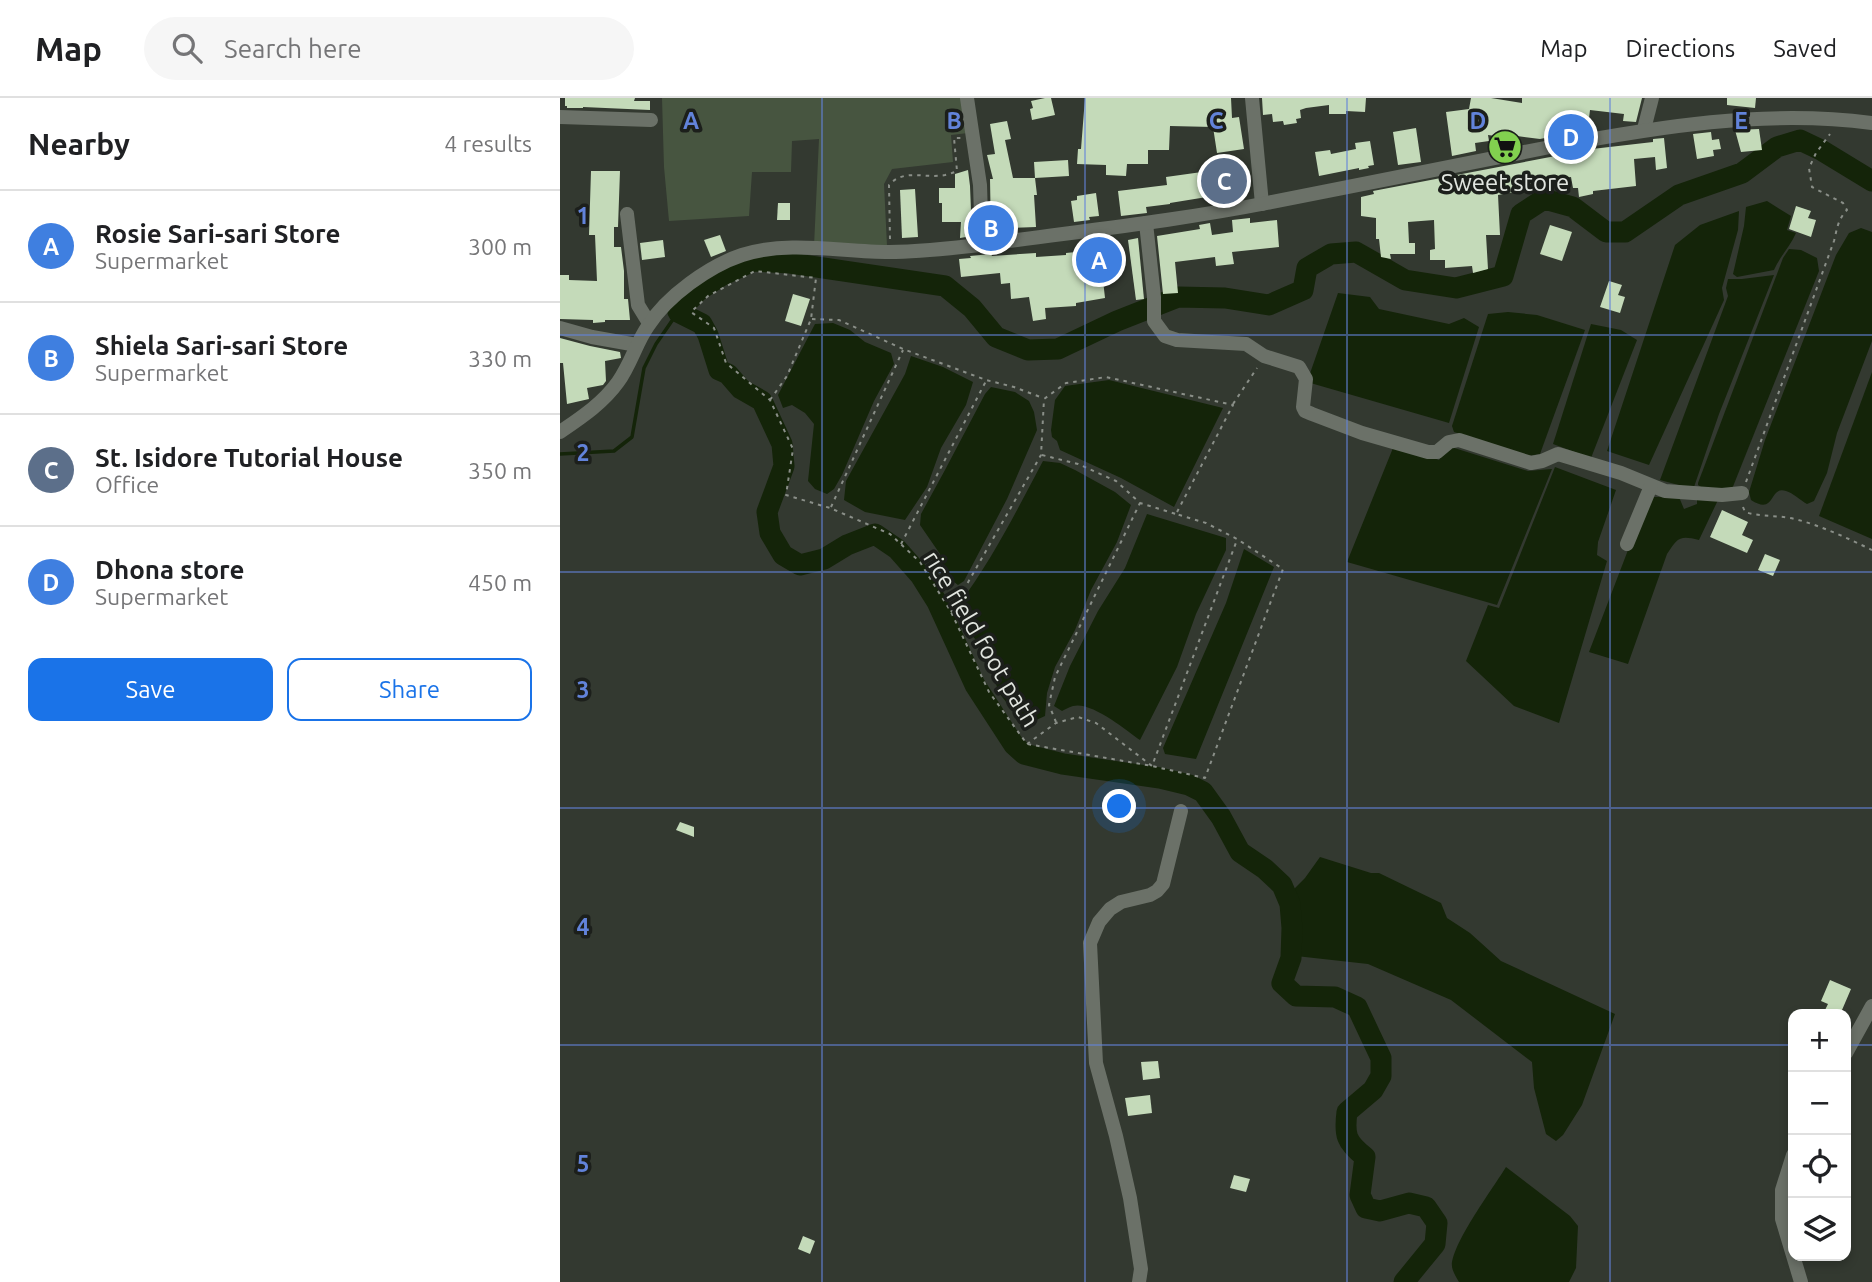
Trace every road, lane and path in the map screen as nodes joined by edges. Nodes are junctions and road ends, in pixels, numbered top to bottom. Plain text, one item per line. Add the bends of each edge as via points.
1 (967, 98) edge
2 (1252, 98) edge
3 (1652, 98) edge
4 (560, 117) edge
5 (651, 120) dead end
6 (1872, 123) edge
7 (1644, 130) junction
8 (972, 138) junction
9 (1822, 144) dead end
10 (1262, 204) junction
11 (627, 215) dead end
12 (1146, 223) junction
13 (982, 245) junction
14 (890, 252) junction
15 (811, 319) junction
16 (649, 323) junction
17 (560, 328) edge
18 (637, 345) junction
19 (903, 349) junction
20 (1264, 356) junction
21 (986, 380) junction
22 (1044, 398) junction
23 (769, 400) junction
24 (1233, 405) junction
25 (560, 432) edge
26 (1041, 455) junction
27 (1651, 486) junction
28 (1742, 493) junction
29 (1140, 503) junction
30 (830, 508) junction
31 (1176, 514) junction
32 (1237, 539) junction
33 (901, 544) junction
34 (1626, 544) dead end
35 (1872, 550) edge
36 (951, 612) junction
37 (1056, 723) junction
38 (1027, 744) junction
39 (1152, 766) junction
40 (1181, 811) dead end
41 (1872, 1006) edge
42 (1851, 1044) edge
43 (1788, 1171) edge
44 (1139, 1282) edge
45 (1801, 1282) edge

1 - 8 street
2 - 10 street
3 - 7 street
4 - 5 street
6 - 7 street via 1743,118
7 - 10 street
8 - 13 street
8 - 14 path via 954,138 957,171 944,176 895,178 889,186
9 - 28 path via 1809,168 1812,187 1843,203 1847,210
10 - 12 street via 1234,204
11 - 16 street via 638,305
12 - 13 street
12 - 20 street via 1154,321 1165,336 1237,342
13 - 14 street
14 - 16 street via 775,247 740,256 696,279
15 - 19 path via 839,320
15 - 23 path, rice field foot path via 787,376
15 - 23 path, rice field foot path via 816,278 755,271 708,296 691,312 714,328 726,363
16 - 18 street
17 - 18 street
18 - 25 street via 629,365 601,403
19 - 21 path
19 - 30 path
20 - 24 path
20 - 27 street via 1303,372 1305,411 1363,433 1433,452 1459,440 1531,463 1558,454
21 - 22 path
21 - 33 path
22 - 24 path via 1066,383 1107,377
22 - 26 path
23 - 30 path, rice field foot path via 793,449 786,495
24 - 31 path
26 - 29 path via 1078,464 1116,481
26 - 36 path
27 - 28 street via 1688,494
27 - 34 street
28 - 35 path via 1745,512 1825,528
29 - 31 path
29 - 37 path via 1055,677 1049,705
30 - 33 path, rice field foot path via 890,534
31 - 32 path
32 - 39 path
32 - 39 path, rice field foot path via 1283,569 1205,778
33 - 36 path, rice field foot path via 920,562
36 - 38 path, rice field foot path via 989,692
37 - 38 path
37 - 39 path via 1078,718 1096,723
38 - 39 path, rice field foot path
40 - 44 street via 1163,884 1150,895 1110,909 1090,943 1096,1063 1130,1198
41 - 42 street
43 - 45 street via 1782,1190 1782,1219

